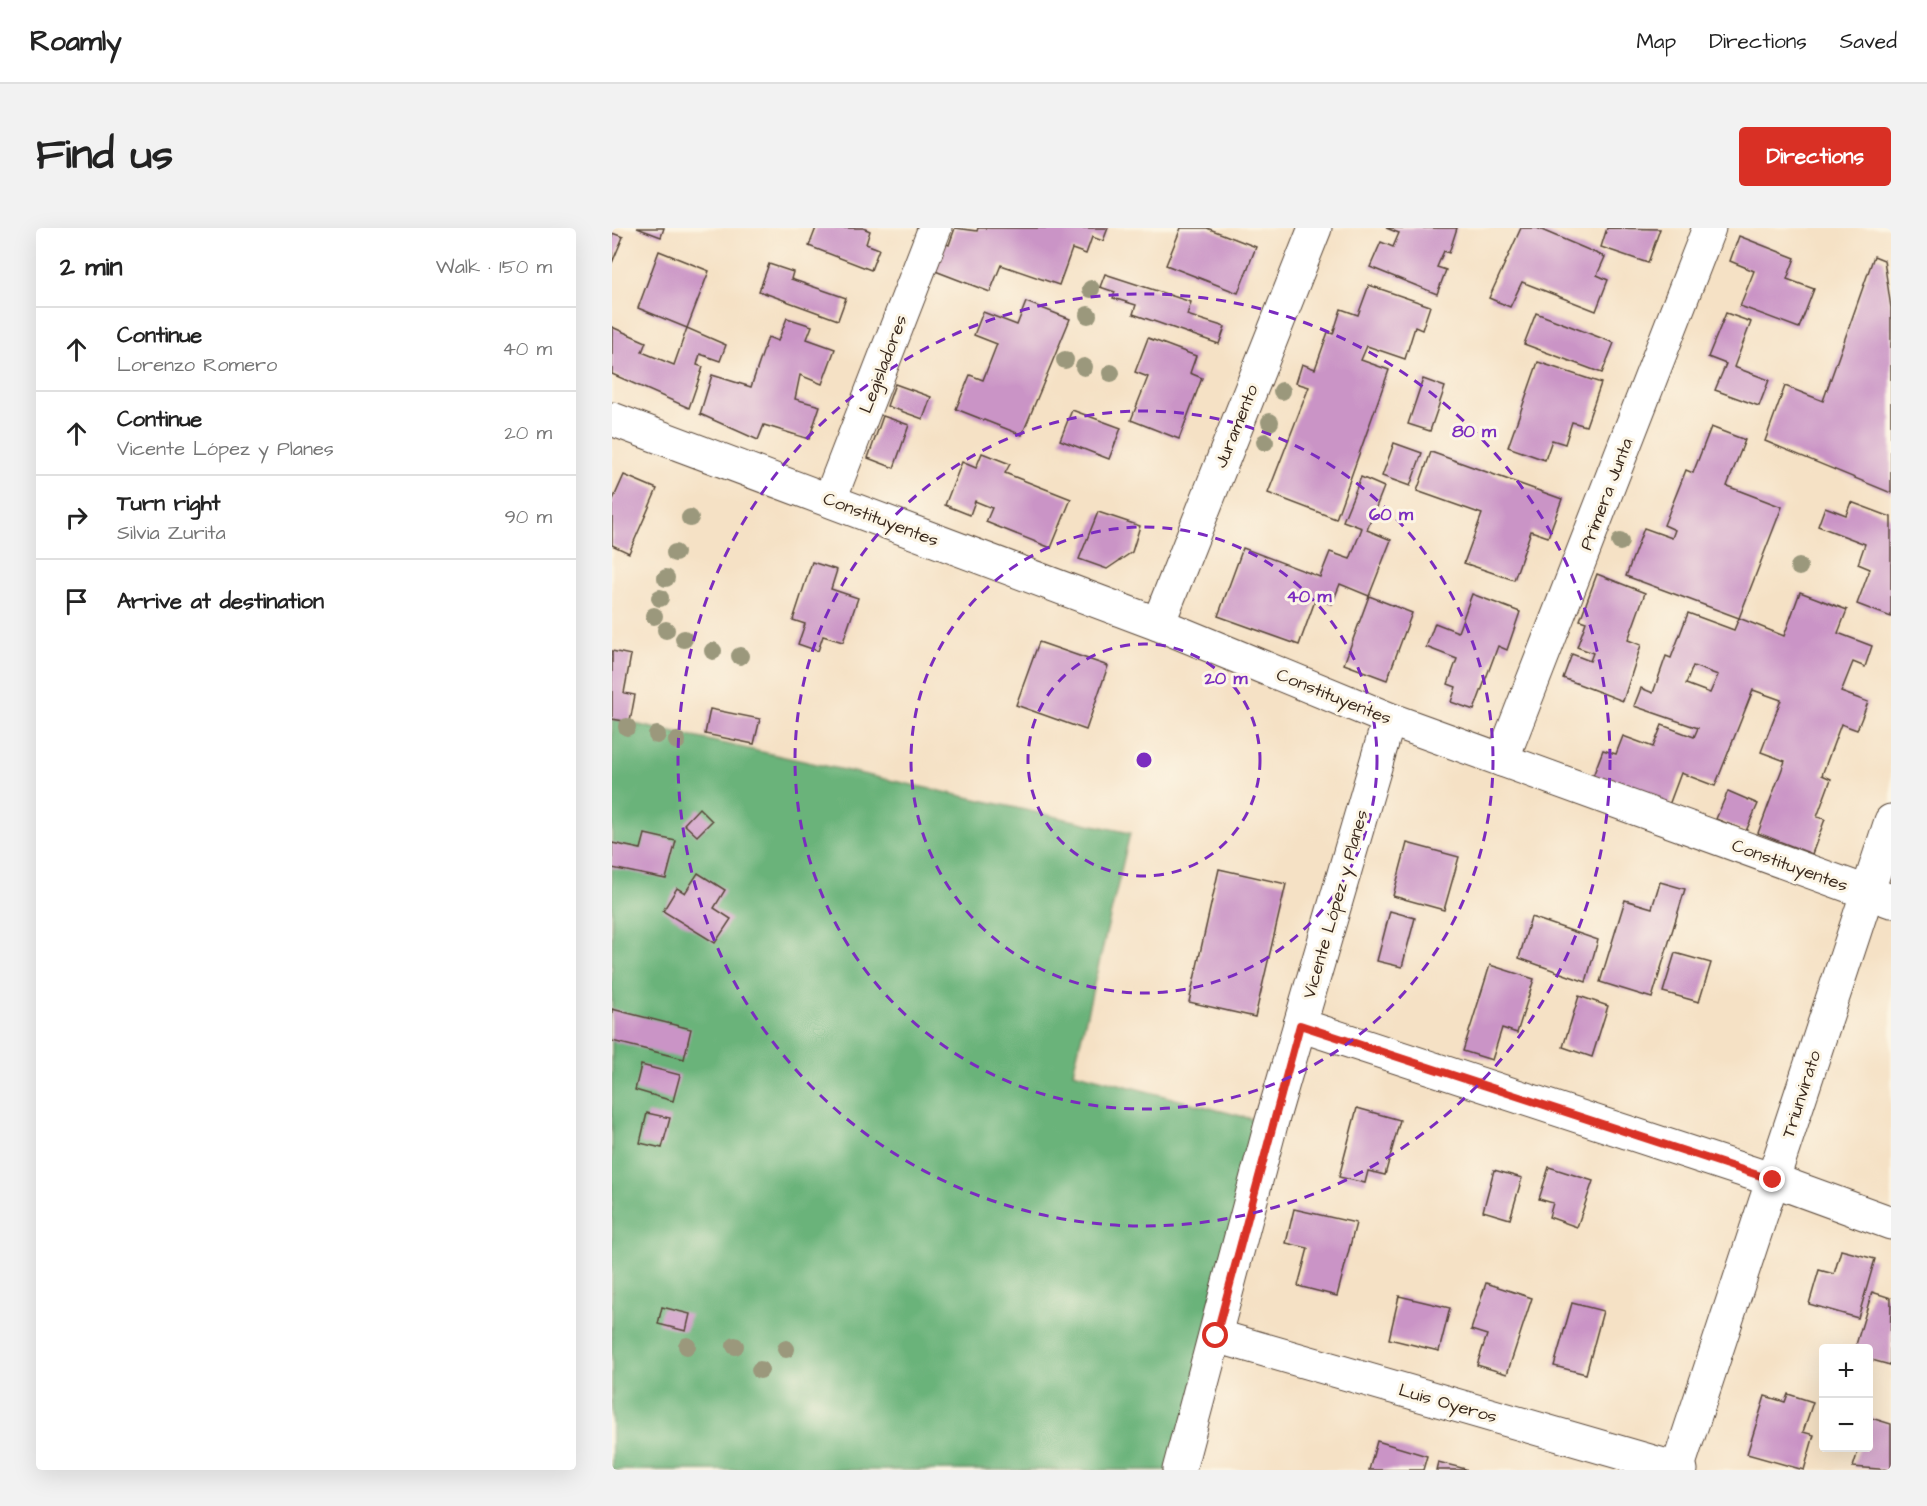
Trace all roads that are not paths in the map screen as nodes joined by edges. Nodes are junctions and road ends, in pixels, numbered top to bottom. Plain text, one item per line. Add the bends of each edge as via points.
1 (935, 228) edge
2 (1315, 228) edge
3 (1709, 228) edge
4 (612, 419) edge
5 (830, 499) junction
6 (1158, 624) junction
7 (1389, 719) junction
8 (1502, 760) junction
9 (1891, 821) edge
10 (1880, 897) edge
11 (1300, 1025) junction
12 (1773, 1180) junction
13 (1891, 1223) edge
14 (1216, 1336) junction
15 (1179, 1470) edge
16 (1679, 1470) edge

1 - 5 street, Legisladores
2 - 6 street, Juramento
3 - 8 street, Primera Junta
4 - 5 street, Constituyentes
5 - 6 street, Constituyentes
6 - 7 street, Constituyentes
7 - 8 street, Constituyentes
7 - 11 street, Vicente López y Planes
8 - 10 street, Constituyentes
9 - 10 street, Triunvirato
10 - 12 street, Triunvirato
11 - 12 street
11 - 14 street, Vicente López y Planes
12 - 13 street
12 - 16 street, Triunvirato
14 - 15 street, Vicente López y Planes
14 - 16 street, Luis Oyeros

